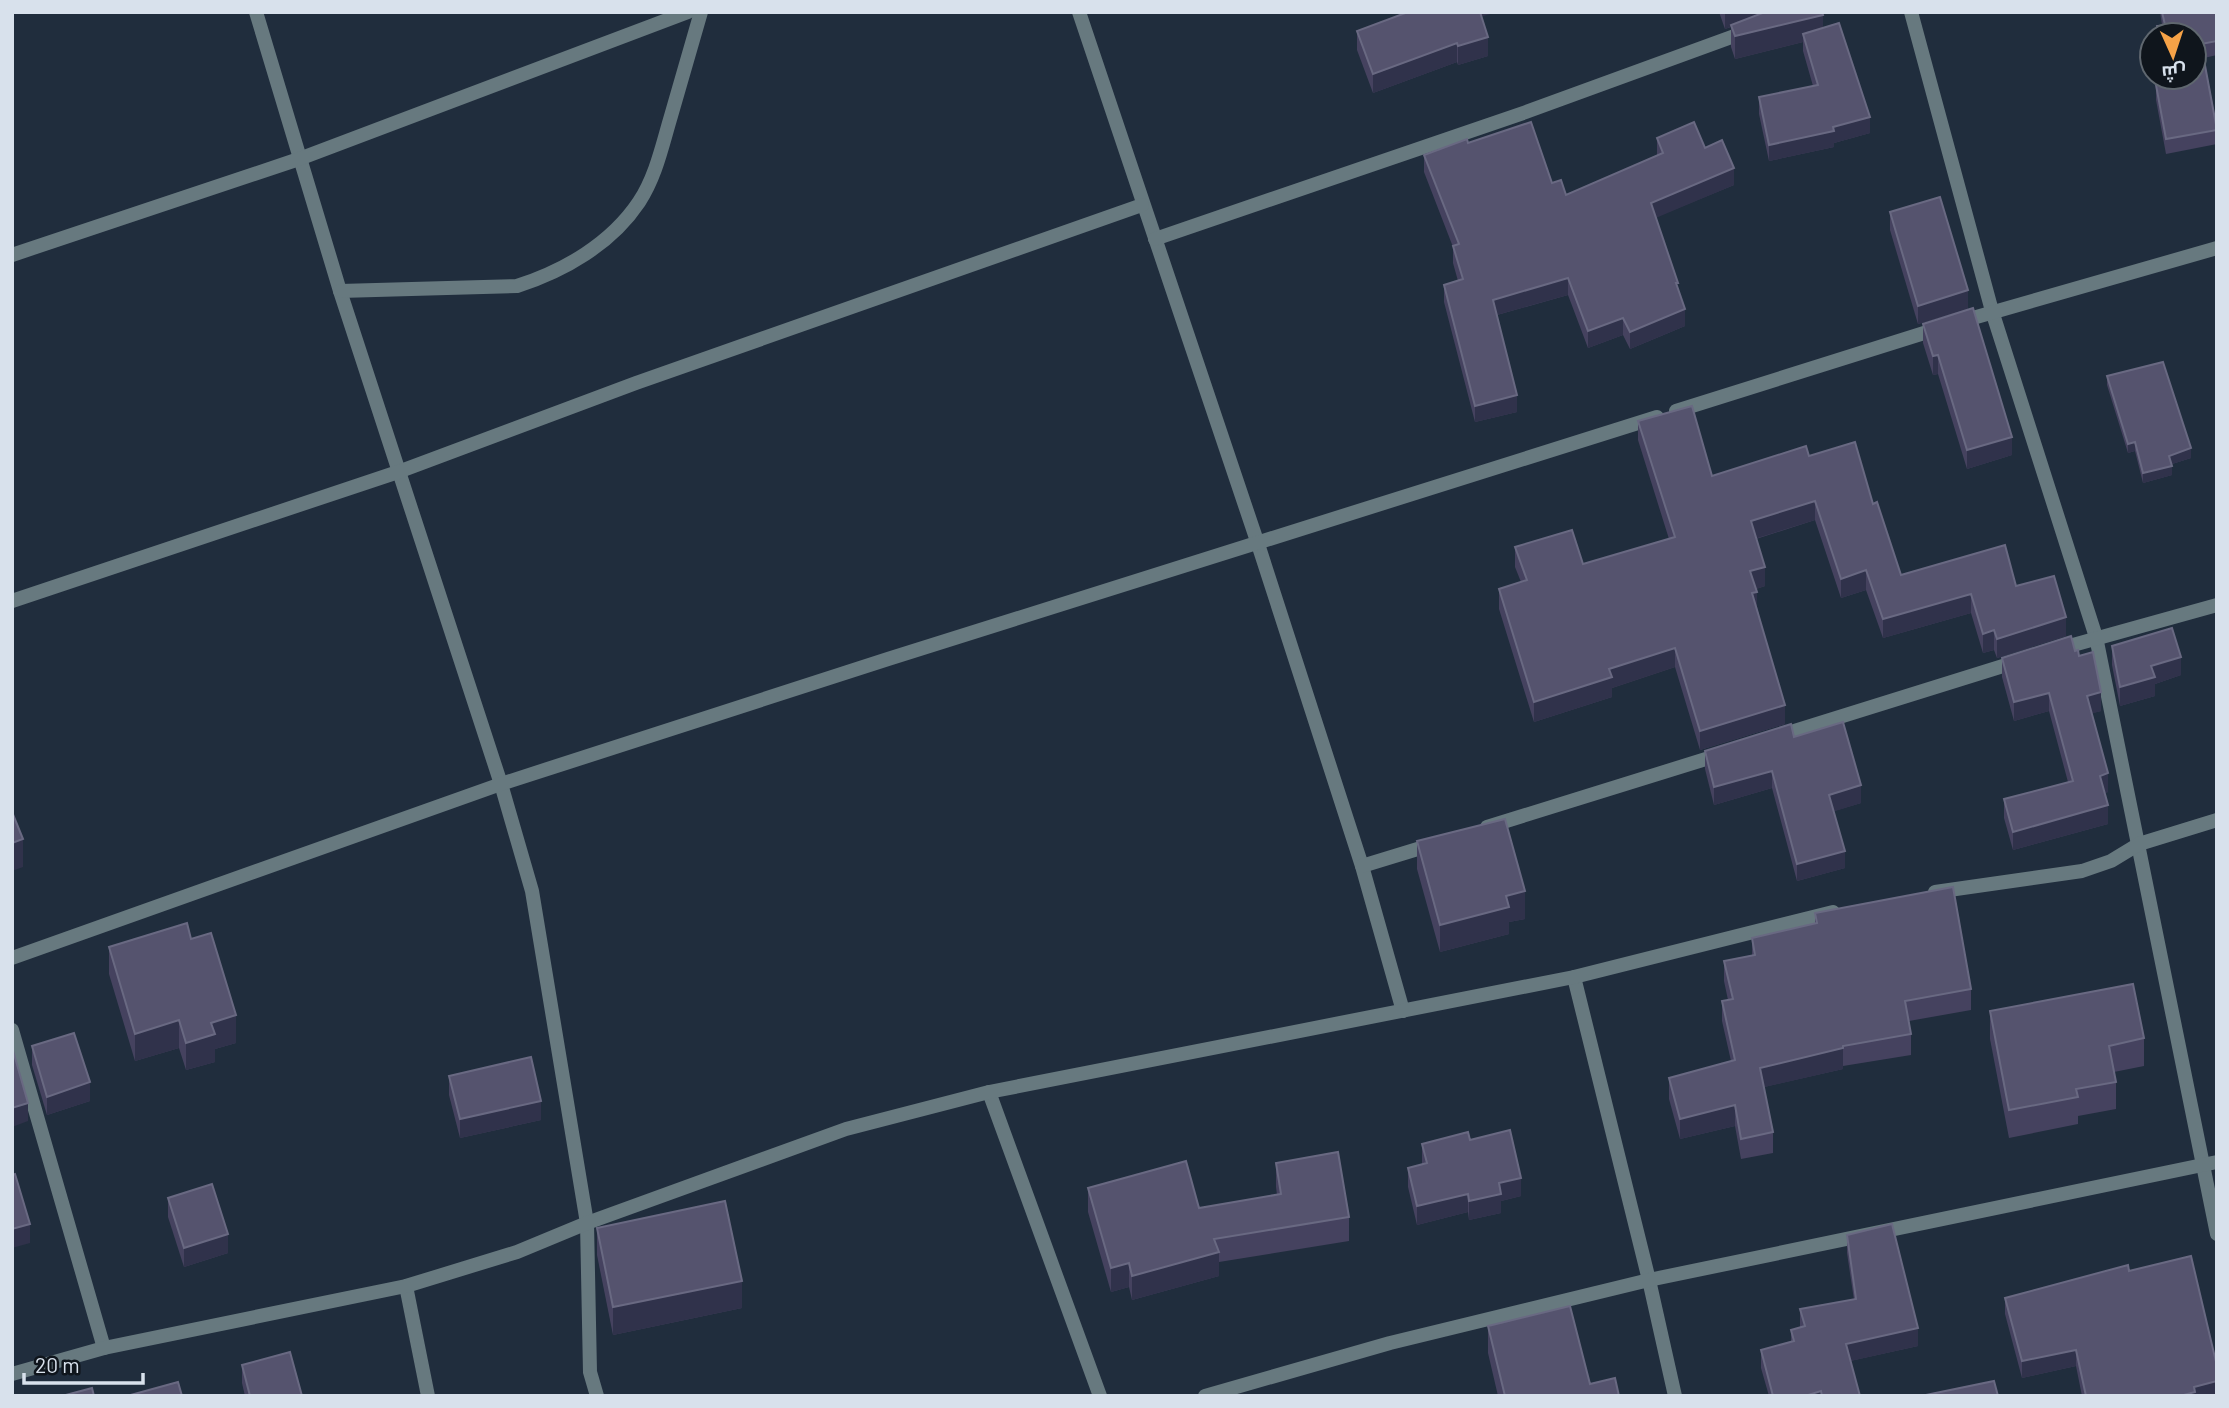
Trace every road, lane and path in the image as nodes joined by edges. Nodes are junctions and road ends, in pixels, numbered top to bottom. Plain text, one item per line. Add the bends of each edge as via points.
1 (256, 12) edge
2 (688, 12) edge
3 (701, 12) edge
4 (1079, 12) edge
5 (1911, 12) edge
6 (1760, 27) edge
7 (299, 159) junction
8 (1142, 205) junction
9 (1155, 239) junction
10 (2217, 248) edge
11 (12, 255) edge
12 (340, 291) junction
13 (1992, 311) junction
14 (398, 472) junction
15 (1258, 544) junction
16 (12, 601) edge
17 (2217, 605) edge
18 (2096, 637) junction
19 (1762, 741) edge
20 (1736, 750) edge
21 (501, 784) junction
22 (2217, 820) edge
23 (1469, 833) edge
24 (1442, 841) edge
25 (2139, 845) junction
26 (1362, 866) junction
27 (1916, 896) edge
28 (1850, 909) edge
29 (12, 958) edge
30 (1574, 977) junction
31 (1403, 1011) junction
32 (12, 1030) edge
33 (989, 1092) junction
34 (2209, 1164) edge
35 (587, 1223) junction
36 (2217, 1234) edge
37 (1649, 1280) junction
38 (406, 1286) junction
39 (104, 1348) junction
40 (12, 1374) edge
41 (428, 1396) edge
42 (597, 1396) edge
43 (1100, 1396) edge
44 (1205, 1396) edge
45 (1675, 1396) edge

1 - 7 street
2 - 7 street
3 - 12 street via 656,168 639,202 614,232 564,266 517,286
4 - 8 street
5 - 13 street
6 - 9 street
7 - 11 street
7 - 12 street
8 - 9 street
8 - 14 street
9 - 15 street
10 - 13 street
12 - 14 street
13 - 15 street
13 - 18 street
14 - 16 street
14 - 21 street
15 - 21 street
15 - 26 street
17 - 18 street
18 - 19 street
18 - 25 street
20 - 23 street
21 - 29 street
21 - 35 street via 532,891
22 - 25 street
24 - 26 street
25 - 27 street via 2082,871
25 - 34 street
26 - 31 street
28 - 30 street
30 - 31 street
30 - 37 street
31 - 33 street
32 - 39 street
33 - 35 street via 846,1129
33 - 43 street
34 - 36 street
34 - 37 street
35 - 38 street via 517,1252
35 - 42 street via 590,1372
37 - 44 street via 1391,1343
37 - 45 street
38 - 39 street
38 - 41 street
39 - 40 street

